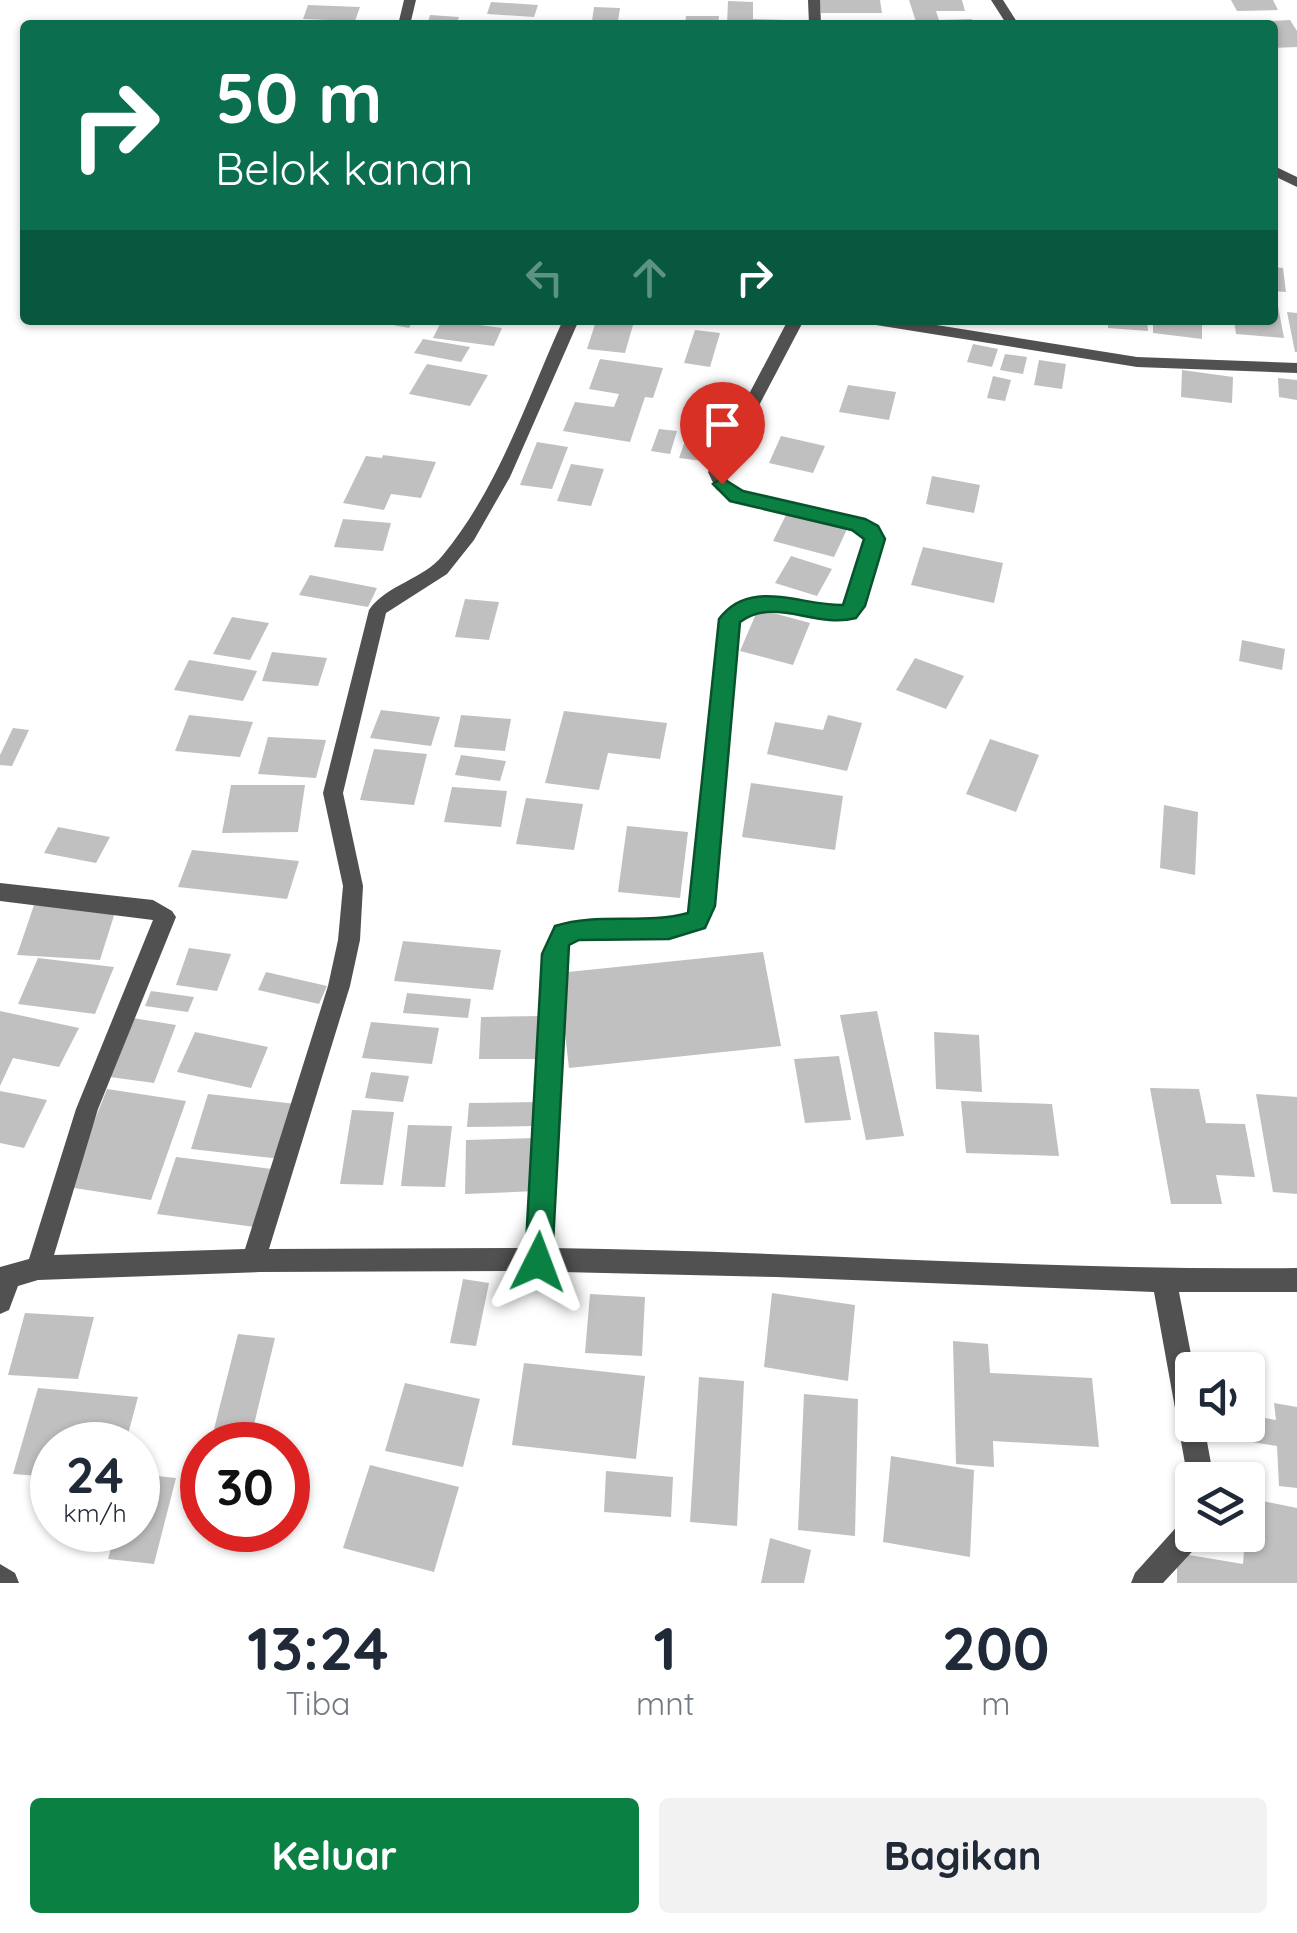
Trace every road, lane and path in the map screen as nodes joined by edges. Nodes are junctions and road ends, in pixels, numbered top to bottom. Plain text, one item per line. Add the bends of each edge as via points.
1 (569, 325) edge
2 (793, 325) edge
3 (907, 325) edge
4 (1297, 368) edge
5 (0, 892) edge
6 (253, 1262) junction
7 (538, 1262) junction
8 (38, 1268) junction
9 (5, 1277) edge
10 (1297, 1280) edge
11 (1164, 1283) junction
12 (0, 1302) edge
13 (1198, 1462) edge
14 (1175, 1550) edge
15 (1145, 1583) edge

1 - 6 street via 460,544 437,573 378,610 334,793 353,886 349,940
2 - 7 street via 716,472 736,496 858,524 874,539 848,613 769,602 749,605 730,619 703,906 696,921 579,930 558,941
3 - 4 street via 1137,362
5 - 8 street via 152,909 165,917 87,1109
6 - 7 street
6 - 8 street
7 - 11 street
8 - 9 street
9 - 12 street
10 - 11 street
11 - 13 street
14 - 15 street

